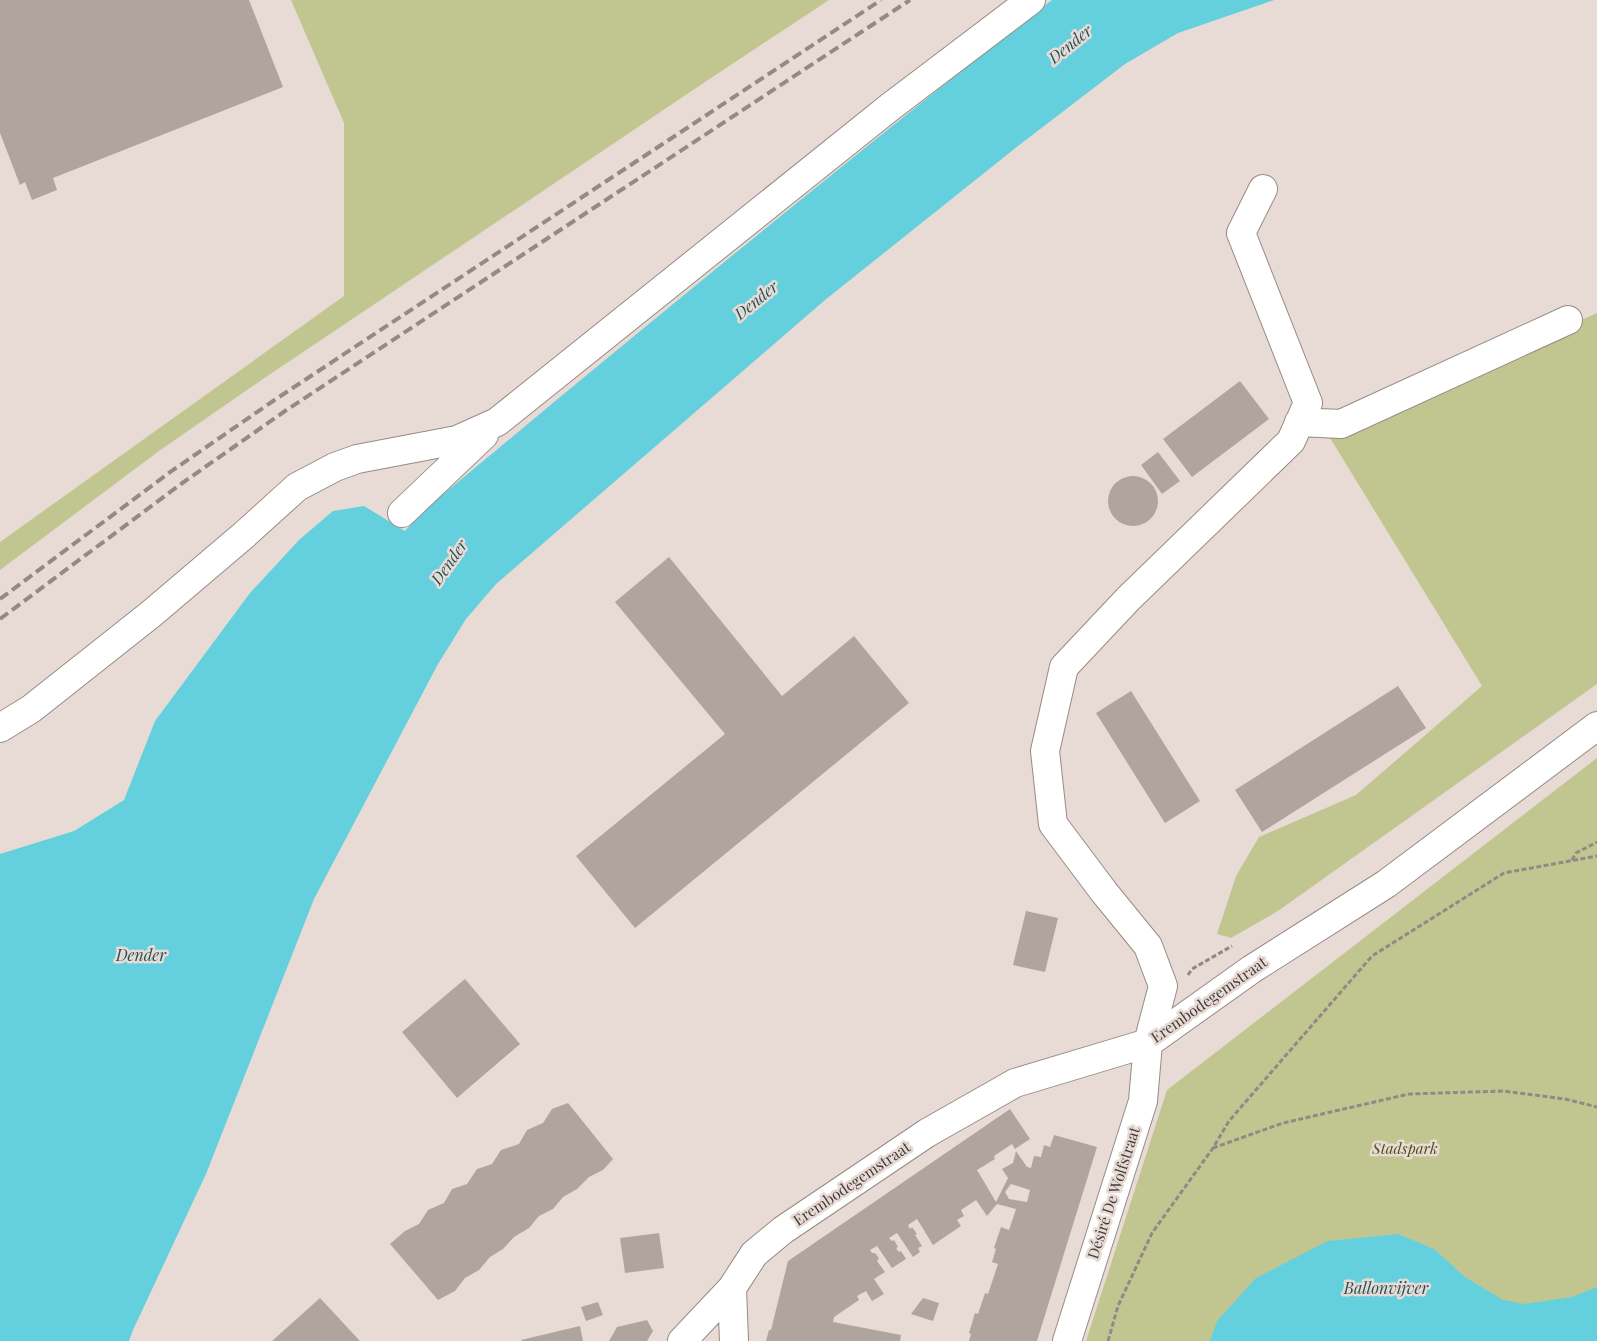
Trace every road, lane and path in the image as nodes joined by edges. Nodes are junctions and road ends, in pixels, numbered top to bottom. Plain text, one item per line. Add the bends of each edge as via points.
1 (1031, 0) edge
2 (1263, 189) dead end
3 (1568, 320) dead end
4 (497, 422) junction
5 (1299, 422) junction
6 (402, 513) dead end
7 (1597, 726) edge
8 (0, 728) edge
9 (1597, 842) edge
10 (1597, 856) edge
11 (1572, 861) junction
12 (1238, 942) dead end
13 (1187, 977) dead end
14 (1148, 1043) junction
15 (1597, 1107) edge
16 (1212, 1148) junction
17 (732, 1288) junction
18 (682, 1341) edge
19 (734, 1341) edge
20 (1067, 1341) edge
21 (1108, 1341) edge

1 - 4 street via 890,107
2 - 5 street, Désiré De Wolfstraat via 1241,233 1308,403
3 - 5 street via 1341,424
4 - 6 street
4 - 8 street via 457,440 357,459 297,487 151,614 31,708
5 - 14 street, Désiré De Wolfstraat via 1290,441 1128,598 1064,667 1045,751 1053,824 1148,946 1163,986
7 - 14 street, Erembodegemstraat via 1386,884 1252,969
9 - 11 path via 1576,853
10 - 11 path
11 - 16 path via 1504,873 1372,956 1229,1121
12 - 13 path via 1192,968
14 - 17 street, Erembodegemstraat via 1015,1083 927,1134 783,1230 754,1254
14 - 20 street, Désiré De Wolfstraat via 1143,1102
15 - 16 path via 1565,1099 1503,1091 1409,1094 1283,1123
16 - 21 path via 1152,1233 1118,1306
17 - 18 street, Erembodegemstraat
17 - 19 street

